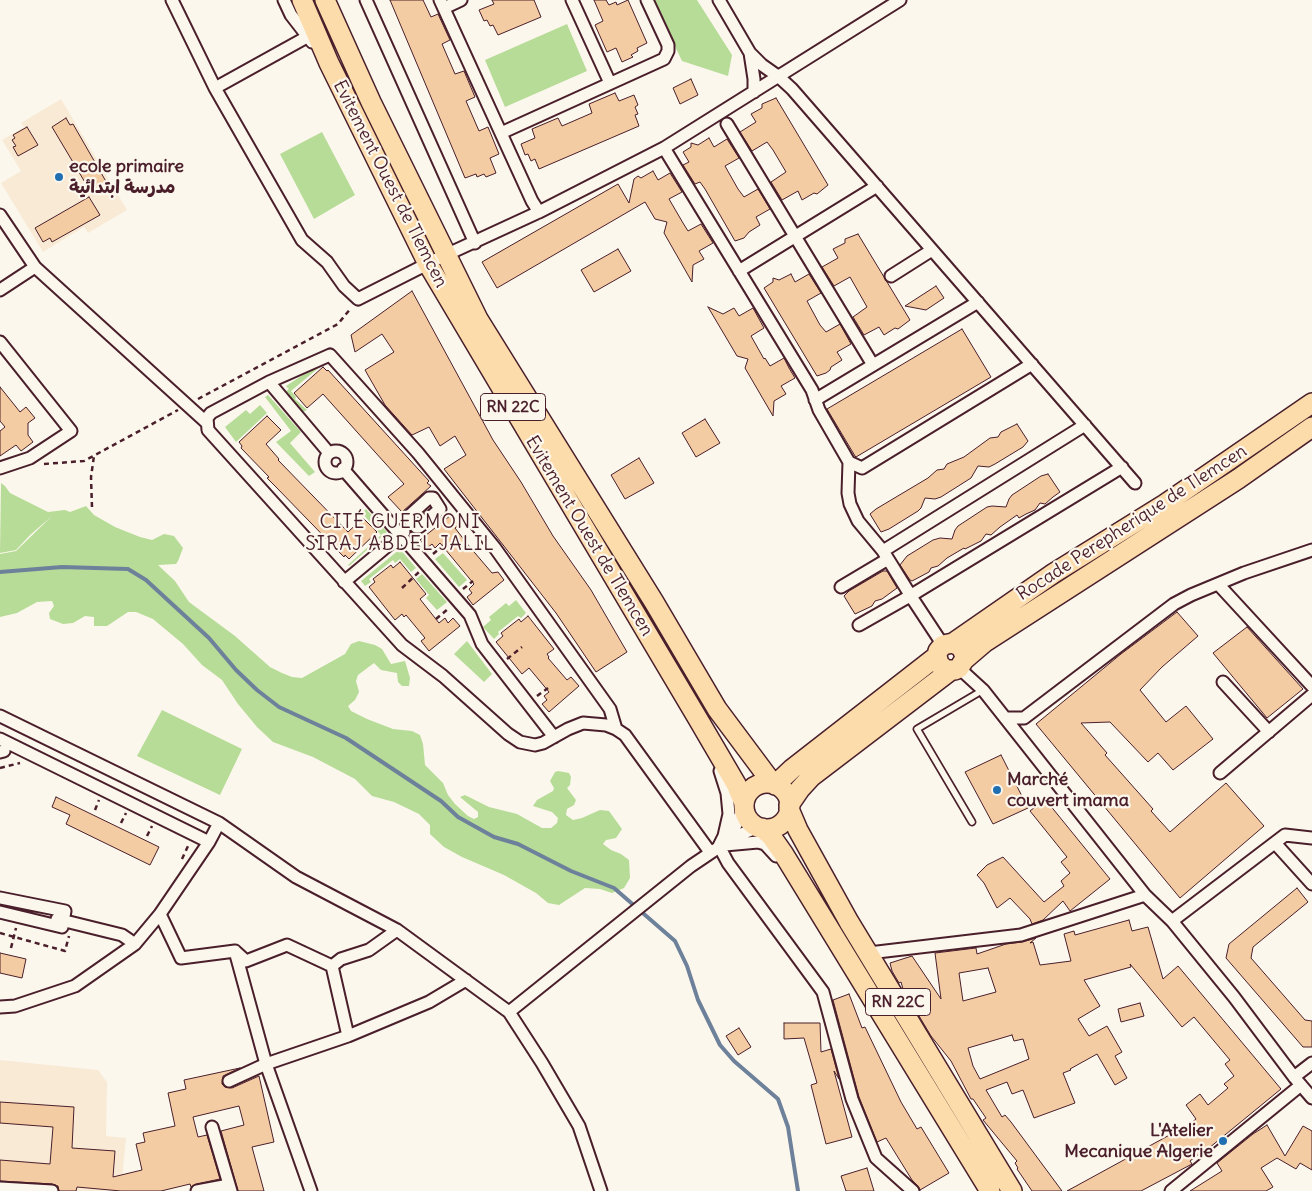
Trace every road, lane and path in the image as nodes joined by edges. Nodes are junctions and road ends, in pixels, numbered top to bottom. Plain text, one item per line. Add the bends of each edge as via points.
1 (172, 0) edge
2 (284, 0) edge
3 (302, 0) edge
4 (325, 0) edge
5 (366, 0) edge
6 (462, 0) edge
7 (572, 0) edge
8 (646, 0) edge
9 (719, 0) edge
10 (900, 0) edge
11 (442, 4) edge
12 (307, 37) junction
13 (750, 53) junction
14 (329, 63) junction
15 (779, 76) junction
16 (610, 83) junction
17 (215, 88) junction
18 (754, 92) junction
19 (727, 124) dead end
20 (501, 133) junction
21 (664, 148) junction
22 (877, 186) junction
23 (539, 212) junction
24 (0, 215) edge
25 (795, 236) junction
26 (475, 242) junction
27 (932, 250) junction
28 (447, 255) junction
29 (428, 264) junction
30 (35, 266) junction
31 (739, 271) junction
32 (891, 276) dead end
33 (0, 290) edge
34 (358, 299) junction
35 (978, 302) junction
36 (0, 342) edge
37 (1032, 364) junction
38 (873, 365) junction
39 (268, 382) junction
40 (815, 400) junction
41 (1312, 402) edge
42 (188, 405) junction
43 (207, 423) junction
44 (1085, 425) junction
45 (1312, 427) edge
46 (94, 456) junction
47 (30, 458) junction
48 (849, 462) junction
49 (1122, 467) junction
50 (0, 468) edge
51 (862, 468) junction
52 (849, 479) junction
53 (1135, 483) dead end
54 (92, 507) dead end
55 (413, 524) dead end
56 (400, 535) junction
57 (1312, 550) edge
58 (886, 555) junction
59 (426, 565) junction
60 (344, 582) junction
61 (1218, 584) junction
62 (841, 587) dead end
63 (402, 588) dead end
64 (910, 596) junction
65 (457, 601) junction
66 (436, 619) dead end
67 (859, 625) dead end
68 (522, 648) dead end
69 (944, 648) junction
70 (499, 666) junction
71 (958, 666) junction
72 (1224, 682) dead end
73 (677, 684) junction
74 (1312, 686) edge
75 (983, 690) junction
76 (1312, 695) edge
77 (0, 716) edge
78 (1005, 718) junction
79 (616, 729) junction
80 (1269, 732) junction
81 (554, 737) junction
82 (0, 739) edge
83 (24, 762) dead end
84 (0, 768) edge
85 (1220, 773) dead end
86 (774, 785) junction
87 (91, 796) dead end
88 (100, 800) junction
89 (106, 803) dead end
90 (744, 805) junction
91 (789, 807) junction
92 (95, 810) dead end
93 (120, 810) dead end
94 (144, 821) dead end
95 (972, 822) dead end
96 (121, 823) dead end
97 (219, 823) junction
98 (760, 828) junction
99 (147, 836) dead end
100 (1312, 838) edge
101 (182, 840) dead end
102 (209, 842) junction
103 (1275, 843) junction
104 (714, 849) junction
105 (181, 860) dead end
106 (1312, 884) edge
107 (805, 888) junction
108 (1145, 895) junction
109 (0, 898) edge
110 (0, 906) edge
111 (0, 912) edge
112 (160, 914) junction
113 (18, 917) junction
114 (68, 921) junction
115 (1172, 921) junction
116 (397, 930) junction
117 (0, 933) edge
118 (14, 936) junction
119 (135, 944) junction
120 (11, 948) dead end
121 (235, 952) junction
122 (869, 953) junction
123 (332, 966) junction
124 (466, 980) junction
125 (0, 1007) edge
126 (509, 1012) junction
127 (348, 1036) junction
128 (1312, 1063) edge
129 (266, 1064) junction
130 (229, 1081) dead end
131 (1297, 1081) junction
132 (1312, 1098) edge
133 (212, 1127) dead end
134 (0, 1188) edge
135 (230, 1188) edge
136 (52, 1191) edge
137 (198, 1191) edge
138 (312, 1191) edge
139 (601, 1191) edge
140 (913, 1191) edge
141 (990, 1191) edge
142 (1012, 1191) edge
143 (1171, 1191) edge

1 - 17 street
2 - 12 street
3 - 14 highway, Evitement Ouest de Tlemcen / RN 22C
4 - 28 highway, Evitement Ouest de Tlemcen / RN 22C via 371,102
5 - 26 street
6 - 11 street
7 - 16 street
8 - 16 street via 668,45 666,56
9 - 13 street
10 - 15 street
11 - 20 street
12 - 14 street
12 - 17 street
13 - 15 street
13 - 18 street
14 - 29 highway, Evitement Ouest de Tlemcen / RN 22C
15 - 18 street
15 - 22 street
16 - 20 street
17 - 34 street via 302,240 327,262
18 - 21 street
19 - 25 street
20 - 23 street
21 - 23 street
21 - 31 street
22 - 25 street
22 - 27 street
23 - 26 street
24 - 30 street
25 - 31 street
25 - 38 street
26 - 28 street
27 - 32 street
27 - 35 street
28 - 29 street
28 - 86 highway, Evitement Ouest de Tlemcen / RN 22C via 478,319 717,709
29 - 34 street
29 - 73 highway, Evitement Ouest de Tlemcen / RN 22C
30 - 33 street
30 - 42 street
31 - 40 street
34 - 42 path via 338,324
35 - 37 street
35 - 38 street
36 - 47 street via 71,432
37 - 44 street
37 - 51 street
38 - 40 street
39 - 43 street via 210,414
39 - 56 street via 329,453 325,459 328,469 334,472 343,469
39 - 79 street via 330,355 418,453 496,548 610,709
40 - 48 street
41 - 69 highway, Rocade Perepherique de Tlemcen via 1164,504 1054,573
42 - 43 street
42 - 46 path
43 - 60 street via 208,430
44 - 49 street
44 - 58 street
45 - 71 highway via 1238,479 985,642
46 - 47 path via 84,461 44,464
46 - 54 path
47 - 50 street
48 - 51 street
48 - 52 street
49 - 53 street
49 - 64 street
51 - 52 street
52 - 58 street via 848,493 853,511
55 - 56 street
56 - 59 street
56 - 60 street
57 - 61 street
58 - 62 street
58 - 64 street
59 - 63 path
59 - 65 street
60 - 81 street via 402,645 443,676 508,734 520,742 535,745
61 - 74 street
61 - 78 street via 1174,604 1024,718
64 - 67 street
64 - 69 street
65 - 66 path
65 - 70 street via 470,614 479,640
68 - 70 path
69 - 71 highway via 961,647 964,656
69 - 71 highway via 937,660 942,668
69 - 86 highway, Rocade Perepherique de Tlemcen
70 - 81 street
71 - 75 street
71 - 91 highway via 811,778
72 - 80 street
73 - 90 highway, Evitement Ouest de Tlemcen / RN 22C via 731,776
73 - 104 street via 677,694 725,783 728,814 724,836
75 - 78 street
75 - 95 lane via 917,729
76 - 80 street
77 - 97 street
78 - 108 street
79 - 81 street via 583,723
79 - 104 street via 625,735
80 - 85 street
82 - 102 street
83 - 84 path
86 - 90 highway via 762,784 752,788
86 - 91 highway, Evitement Ouest de Tlemcen / RN 22C via 786,793
87 - 88 path
88 - 89 path
88 - 92 path
90 - 98 highway, Evitement Ouest de Tlemcen / RN 22C via 748,819
90 - 104 street via 735,827
91 - 98 highway via 782,823 772,828
91 - 122 highway, Evitement Ouest de Tlemcen / RN 22C via 798,830
93 - 96 path via 127,813
94 - 99 path via 153,826
97 - 102 street
97 - 116 street via 296,877
98 - 104 street via 734,837
98 - 107 highway, Evitement Ouest de Tlemcen / RN 22C via 771,836
100 - 103 street via 1285,835
101 - 105 path via 189,843
102 - 112 street
103 - 106 street
103 - 115 street
104 - 107 street via 749,842 765,844 789,878
104 - 126 street
104 - 140 street via 728,863 823,992 852,1099 876,1158
107 - 141 highway, Evitement Ouest de Tlemcen / RN 22C
108 - 115 street
108 - 122 street via 1021,935
109 - 114 street via 65,911
110 - 114 street
111 - 113 street
112 - 119 street
112 - 121 street via 181,958
113 - 114 street via 62,927
113 - 118 path
114 - 118 path via 65,951
114 - 119 street via 122,935
115 - 131 street
116 - 123 street via 370,950 341,959
116 - 124 street
117 - 118 path
118 - 120 path
119 - 125 street via 75,986 15,1006
121 - 123 street via 246,961 287,945
121 - 129 street
122 - 142 highway, Evitement Ouest de Tlemcen / RN 22C
123 - 127 street
124 - 126 street
124 - 127 street via 429,1002
126 - 139 street via 579,1126
127 - 129 street
128 - 131 street
129 - 130 street
129 - 138 street
131 - 132 street
131 - 143 street
133 - 135 street
134 - 136 street
135 - 137 street

